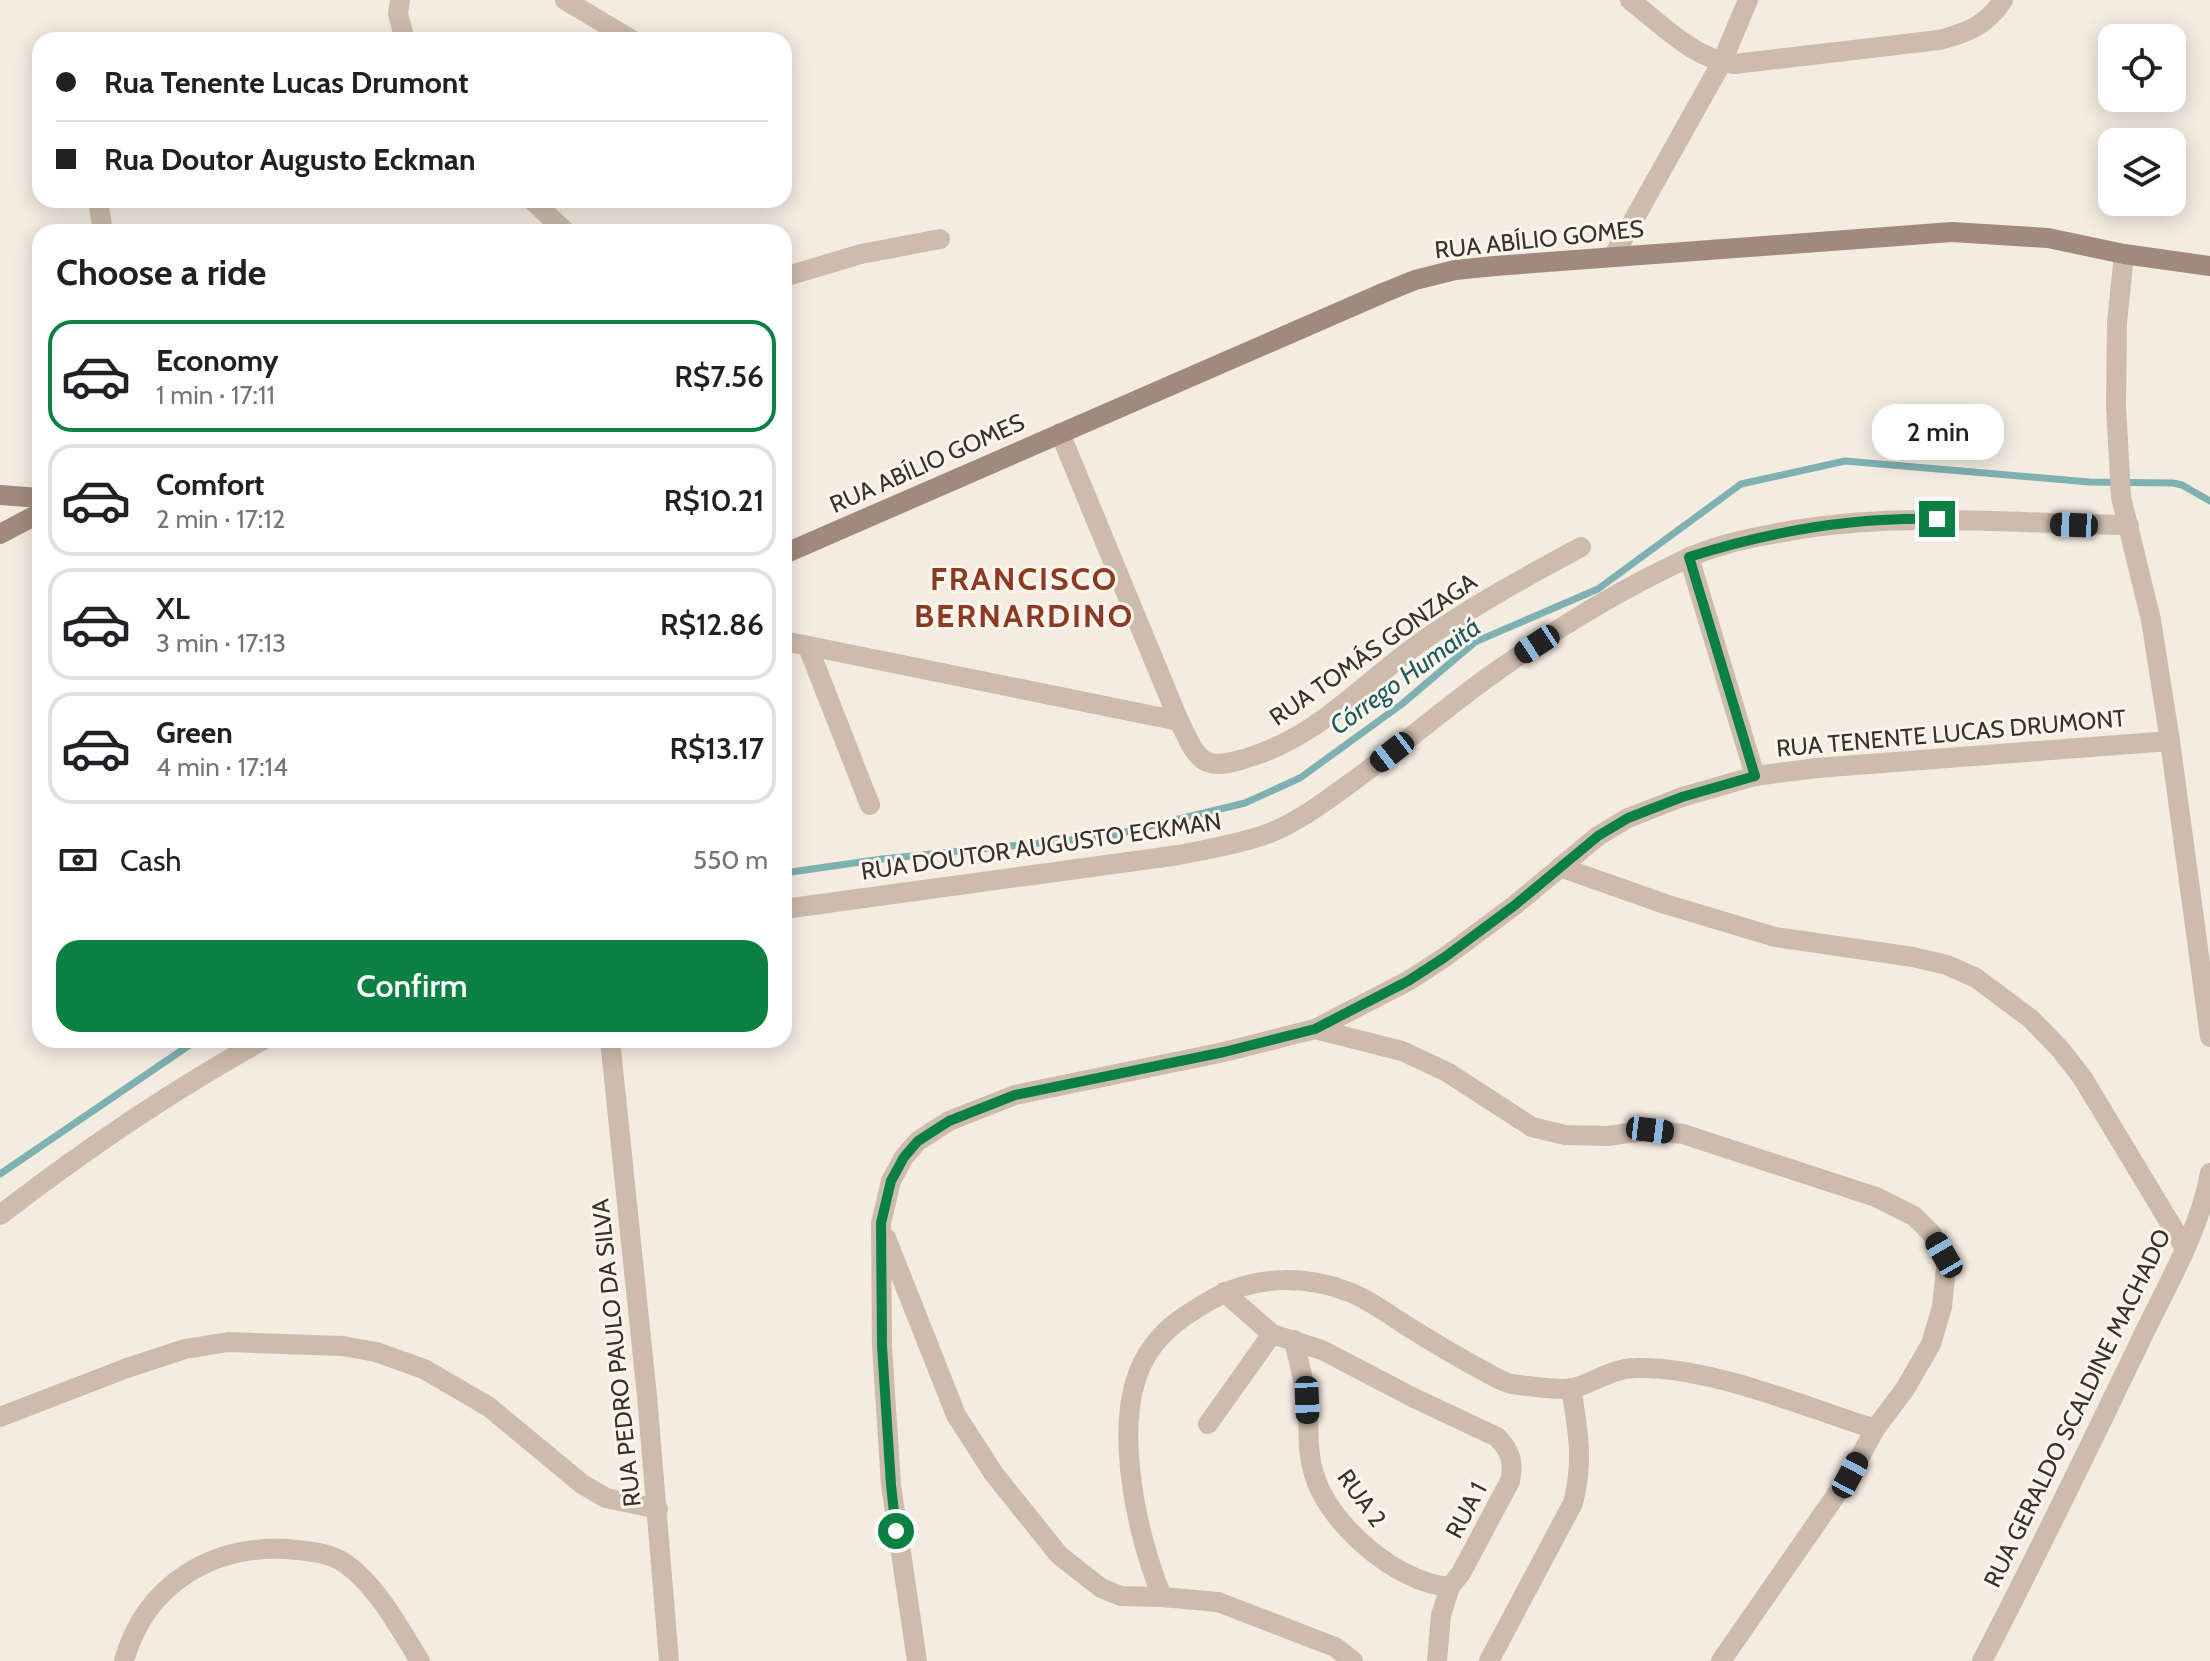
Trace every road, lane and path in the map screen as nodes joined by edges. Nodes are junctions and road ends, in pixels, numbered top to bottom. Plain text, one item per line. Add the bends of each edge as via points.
1 (400, 0) edge
2 (565, 0) edge
3 (1630, 0) edge
4 (1748, 0) edge
5 (2003, 0) edge
6 (403, 32) edge
7 (619, 32) edge
8 (1722, 62) junction
9 (540, 208) edge
10 (558, 224) edge
11 (940, 239) dead end
12 (2124, 254) junction
13 (1614, 255) junction
14 (2210, 266) edge
15 (792, 275) edge
16 (1060, 433) junction
17 (0, 495) edge
18 (32, 497) edge
19 (32, 517) edge
20 (2129, 525) junction
21 (0, 534) edge
22 (1581, 547) dead end
23 (792, 550) edge
24 (1689, 557) junction
25 (792, 643) edge
26 (808, 647) junction
27 (1179, 721) junction
28 (2170, 741) junction
29 (1755, 776) junction
30 (870, 805) dead end
31 (1560, 867) junction
32 (792, 908) edge
33 (1315, 1029) junction
34 (2210, 1037) edge
35 (249, 1048) edge
36 (611, 1048) edge
37 (2210, 1173) edge
38 (0, 1215) edge
39 (881, 1223) junction
40 (2185, 1248) junction
41 (1224, 1292) junction
42 (1272, 1334) junction
43 (1294, 1340) junction
44 (1571, 1388) junction
45 (0, 1417) edge
46 (1208, 1424) dead end
47 (1875, 1429) junction
48 (658, 1509) junction
49 (1450, 1587) junction
50 (1162, 1597) junction
51 (1726, 1657) edge
52 (124, 1661) edge
53 (420, 1661) edge
54 (669, 1661) edge
55 (917, 1661) edge
56 (1353, 1661) edge
57 (1437, 1661) edge
58 (1489, 1661) edge
59 (1982, 1661) edge

1 - 6 street
2 - 7 street
3 - 8 street via 1694,49
4 - 8 street
5 - 8 street via 1985,22 1939,40
8 - 13 street
9 - 10 street
11 - 15 street
12 - 13 street, RUA ABÍLIO GOMES via 2048,238 1952,232
12 - 14 street, RUA ABÍLIO GOMES
12 - 20 street via 2116,406 2121,497
13 - 16 street, RUA ABÍLIO GOMES via 1455,270 1415,280
16 - 23 street, RUA ABÍLIO GOMES
16 - 27 street
17 - 18 street
19 - 21 street
20 - 24 street, RUA DOUTOR AUGUSTO ECKMAN via 1848,521 1748,539
20 - 28 street
22 - 27 street, RUA TOMÁS GONZAGA via 1424,639 1322,722 1279,747 1238,761 1210,763 1196,752
24 - 29 street
24 - 32 street, RUA DOUTOR AUGUSTO ECKMAN via 1494,673 1372,768 1270,833 1179,855
25 - 26 street
26 - 27 street
26 - 30 street
28 - 29 street, RUA TENENTE LUCAS DRUMONT
28 - 34 street
29 - 31 street, RUA TENENTE LUCAS DRUMONT via 1628,818
31 - 33 street, RUA TENENTE LUCAS DRUMONT via 1445,957
31 - 40 street via 1775,937 1913,957 1976,978 2031,1019 2075,1068
33 - 39 street, RUA TENENTE LUCAS DRUMONT via 1015,1095 949,1121 904,1157 891,1181
33 - 47 street via 1402,1051 1447,1072 1532,1127 1565,1135 1650,1130 1683,1134 1876,1197 1914,1216 1944,1255 1942,1307 1931,1344
35 - 38 street via 62,1168
36 - 48 street, RUA PEDRO PAULO DA SILVA
37 - 40 street, RUA GERALDO SCALDINE MACHADO
39 - 50 street via 956,1415 994,1474 1059,1555 1101,1588 1121,1596
39 - 55 street, RUA TENENTE LUCAS DRUMONT via 891,1485
40 - 59 street, RUA GERALDO SCALDINE MACHADO
41 - 42 street
41 - 44 street via 1264,1280 1330,1286 1376,1306 1508,1384
41 - 50 street via 1175,1321 1151,1347 1130,1405 1131,1486
42 - 43 street
42 - 46 street
43 - 49 street, RUA 2 via 1307,1400 1314,1477 1332,1507 1360,1543 1386,1565
43 - 49 street, RUA 1 via 1497,1437 1509,1453 1514,1467 1510,1481
44 - 47 street via 1605,1373 1635,1368 1707,1376
44 - 58 street via 1580,1445 1573,1503
45 - 48 street via 185,1349 228,1342 343,1346 424,1369 489,1407 582,1484 606,1498
47 - 51 street via 1850,1475
48 - 54 street, RUA PEDRO PAULO DA SILVA
49 - 57 street, RUA 1 via 1441,1615
50 - 56 street via 1230,1606 1335,1647
52 - 53 street via 145,1617 173,1581 201,1564 240,1552 276,1549 331,1556 345,1564 368,1583

